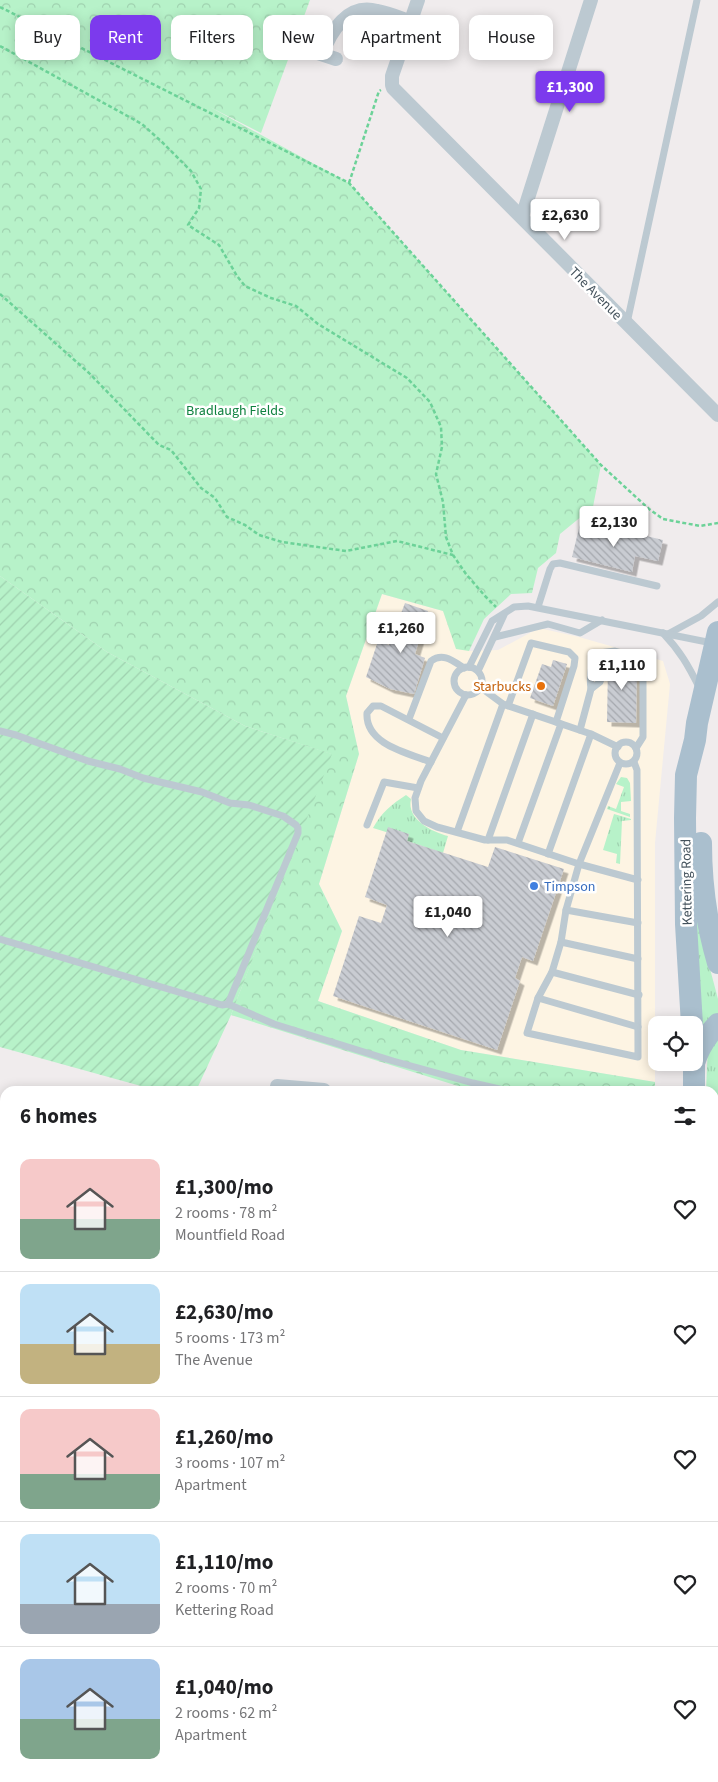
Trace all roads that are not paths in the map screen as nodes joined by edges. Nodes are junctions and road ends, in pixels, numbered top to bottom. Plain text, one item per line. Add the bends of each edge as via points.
1 (418, 0) edge
2 (591, 0) edge
3 (697, 0) edge
4 (352, 15) edge
5 (391, 15) edge
6 (413, 15) edge
7 (343, 20) edge
8 (333, 31) edge
9 (333, 58) edge
10 (336, 59) dead end
11 (398, 60) edge
12 (522, 217) junction
13 (627, 324) junction
14 (718, 415) edge
15 (657, 586) dead end
16 (718, 602) edge
17 (538, 607) junction
18 (505, 614) junction
19 (602, 620) junction
20 (665, 634) junction
21 (495, 637) junction
22 (717, 640) edge
23 (606, 653) junction
24 (466, 667) junction
25 (478, 671) junction
26 (480, 687) junction
27 (590, 689) junction
28 (466, 695) junction
29 (703, 696) junction
30 (505, 705) junction
31 (532, 714) junction
32 (409, 719) junction
33 (558, 723) junction
34 (580, 730) junction
35 (0, 731) edge
36 (591, 734) junction
37 (443, 738) junction
38 (696, 740) junction
39 (618, 747) junction
40 (636, 748) junction
41 (430, 762) junction
42 (634, 762) junction
43 (620, 763) junction
44 (418, 788) junction
45 (367, 825) dead end
46 (457, 832) junction
47 (488, 840) junction
48 (518, 844) junction
49 (548, 854) junction
50 (579, 864) junction
51 (638, 880) junction
52 (566, 910) junction
53 (638, 923) junction
54 (0, 940) edge
55 (561, 942) junction
56 (638, 959) junction
57 (718, 963) edge
58 (552, 972) junction
59 (639, 995) junction
60 (538, 998) junction
61 (228, 1004) junction
62 (691, 1016) edge
63 (718, 1024) edge
64 (638, 1026) junction
65 (703, 1042) edge
66 (694, 1071) edge
67 (486, 1086) edge
68 (694, 1086) edge

1 - 6 street
2 - 12 street
3 - 13 lane
4 - 5 street via 367,9
7 - 8 street
9 - 10 street
11 - 12 street, The Avenue via 392,85
12 - 13 street, The Avenue
13 - 14 street, The Avenue
15 - 17 lane via 554,564
16 - 20 lane via 701,616
17 - 18 lane via 514,607
17 - 19 lane
18 - 21 lane
18 - 24 lane via 492,622
19 - 20 lane
19 - 21 lane via 580,633 548,624
20 - 22 lane
20 - 29 lane via 686,662
21 - 25 lane
22 - 29 main road, Kettering Road
23 - 27 lane via 600,682
23 - 27 lane via 599,653 592,665
23 - 40 lane via 615,651 640,658 643,737
24 - 25 lane
24 - 28 lane via 458,671 454,681 456,690
24 - 32 lane via 437,656 432,661
25 - 26 lane via 482,680
26 - 28 lane
26 - 30 lane
27 - 34 lane
28 - 37 lane
29 - 38 main road, Kettering Road
30 - 31 lane
30 - 33 lane via 531,643 570,652 575,658 574,666
30 - 46 lane
31 - 33 lane
31 - 47 lane
32 - 37 lane
32 - 41 lane via 381,706 373,706 366,713 366,723 384,744
33 - 34 lane
33 - 48 lane
34 - 36 lane
35 - 61 lane via 143,778 202,792 230,803 249,805 282,816 296,825 298,833
36 - 39 lane
36 - 49 lane
37 - 41 lane
38 - 57 main road, Kettering Road via 700,769 701,878 708,927
38 - 62 main road, Kettering Road via 686,775 685,818
39 - 40 lane via 627,742
39 - 43 lane via 615,754
40 - 42 lane via 638,755
41 - 44 lane
42 - 43 lane
42 - 51 lane via 637,770
43 - 50 lane
44 - 45 lane via 384,782
44 - 46 lane via 416,812 430,824
46 - 47 lane
47 - 48 lane via 507,840
48 - 49 lane
49 - 50 lane
50 - 51 lane
50 - 52 lane
51 - 53 lane
52 - 53 lane
52 - 55 lane
53 - 56 lane
54 - 61 lane via 222,1005
55 - 56 lane
55 - 58 lane
56 - 59 lane
58 - 59 lane
58 - 60 lane
59 - 64 lane
60 - 64 lane
60 - 64 lane via 527,1033 638,1057
61 - 67 lane via 283,1027
63 - 65 main road
66 - 68 main road

